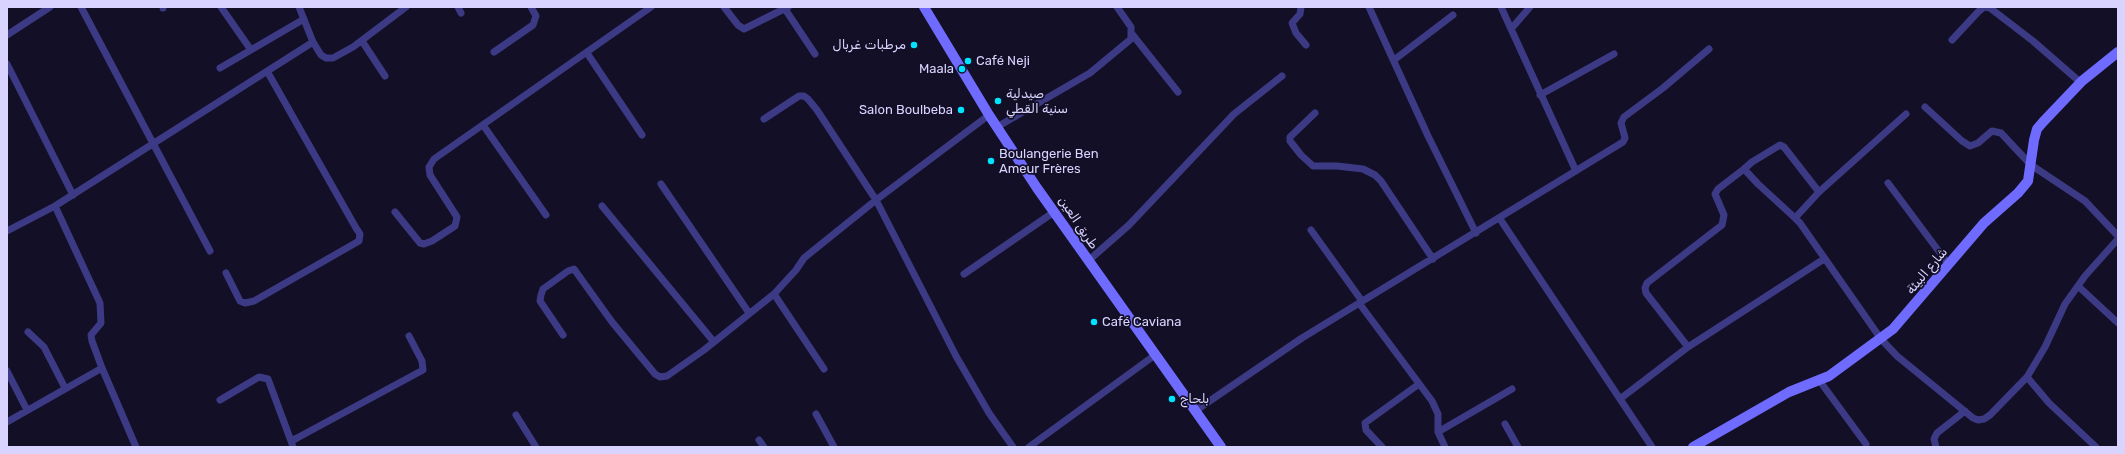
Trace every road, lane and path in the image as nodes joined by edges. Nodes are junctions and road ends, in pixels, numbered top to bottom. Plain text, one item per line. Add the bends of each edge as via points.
1 (50, 7) edge
2 (81, 7) edge
3 (221, 7) edge
4 (299, 7) edge
5 (406, 7) edge
6 (531, 7) edge
7 (651, 7) edge
8 (724, 7) edge
9 (924, 7) edge
10 (1117, 7) edge
11 (1301, 7) edge
12 (1369, 7) edge
13 (1501, 7) edge
14 (1530, 7) edge
15 (1985, 7) edge
16 (786, 8) edge
17 (1453, 15) dead end
18 (304, 19) junction
19 (1511, 29) junction
20 (1132, 34) junction
21 (7, 35) edge
22 (1952, 40) dead end
23 (362, 41) junction
24 (313, 42) junction
25 (1306, 44) dead end
26 (1709, 49) dead end
27 (251, 50) junction
28 (494, 52) dead end
29 (2118, 52) edge
30 (588, 53) junction
31 (815, 54) dead end
32 (1614, 54) dead end
33 (1394, 60) junction
34 (7, 64) edge
35 (220, 68) dead end
36 (267, 71) junction
37 (385, 76) dead end
38 (1282, 76) dead end
39 (2080, 82) junction
40 (1178, 92) dead end
41 (1540, 95) junction
42 (1926, 107) dead end
43 (1314, 113) dead end
44 (1906, 114) dead end
45 (990, 115) junction
46 (764, 119) dead end
47 (483, 125) junction
48 (997, 127) junction
49 (642, 135) dead end
50 (154, 143) junction
51 (2031, 165) junction
52 (1744, 169) junction
53 (1576, 171) junction
54 (1888, 183) dead end
55 (661, 184) dead end
56 (1819, 192) junction
57 (72, 195) junction
58 (876, 200) junction
59 (55, 206) junction
60 (602, 206) dead end
61 (395, 212) dead end
62 (1054, 212) junction
63 (546, 214) dead end
64 (1795, 218) junction
65 (1500, 219) junction
66 (1310, 230) dead end
67 (7, 231) edge
68 (1476, 233) junction
69 (2117, 241) edge
70 (210, 251) dead end
71 (1433, 259) junction
72 (1824, 259) junction
73 (1088, 262) junction
74 (1949, 265) junction
75 (226, 273) dead end
76 (964, 274) dead end
77 (2078, 286) junction
78 (774, 294) junction
79 (1360, 302) junction
80 (749, 313) junction
81 (2118, 323) edge
82 (28, 332) dead end
83 (563, 335) dead end
84 (409, 336) dead end
85 (1881, 339) junction
86 (714, 342) junction
87 (1688, 347) junction
88 (1155, 355) junction
89 (102, 368) junction
90 (824, 369) dead end
91 (7, 371) edge
92 (2027, 377) junction
93 (1819, 380) junction
94 (1420, 384) junction
95 (65, 388) junction
96 (1512, 390) dead end
97 (1620, 399) junction
98 (220, 400) dead end
99 (27, 410) junction
100 (1195, 411) junction
101 (1964, 411) junction
102 (816, 414) dead end
103 (516, 415) dead end
104 (7, 422) edge
105 (1505, 424) dead end
106 (1438, 432) junction
107 (759, 440) dead end
108 (292, 444) edge
109 (1866, 444) dead end
110 (136, 447) edge
111 (536, 447) edge
112 (764, 447) edge
113 (834, 447) edge
114 (1013, 447) edge
115 (1028, 447) edge
116 (1221, 447) edge
117 (1382, 447) edge
118 (1445, 447) edge
119 (1518, 447) edge
120 (1652, 447) edge
121 (1693, 447) edge
122 (1936, 447) edge
123 (2096, 447) edge

1 - 21 street
2 - 50 street
3 - 27 street
4 - 18 street
5 - 23 street
6 - 28 street via 536,16 533,25
7 - 30 street
8 - 16 street via 744,29
9 - 45 street, طريق العين
10 - 20 street via 1131,27
11 - 25 street via 1300,14 1292,24
12 - 33 street
13 - 19 street
14 - 19 street
15 - 22 street
15 - 39 street via 1990,8 2032,41
16 - 31 street
17 - 33 street
18 - 24 street
18 - 27 street
19 - 41 street
20 - 40 street
20 - 48 street via 1131,39 1090,73
23 - 24 street via 333,58 321,55
23 - 37 street
24 - 36 street
26 - 53 street via 1624,117 1621,123 1626,138 1623,142
27 - 35 street
29 - 39 street, شارع البيئة
30 - 47 street
30 - 49 street
32 - 41 street
33 - 68 street
34 - 57 street
36 - 50 street
36 - 75 street via 360,237 358,242 254,301 240,301
38 - 73 street via 1234,114 1130,225
39 - 51 street, شارع البيئة via 2038,129
41 - 53 street
42 - 51 street via 1970,146 1974,146 1996,130
43 - 71 street via 1290,137 1290,141 1301,155 1313,166 1363,169 1375,175
44 - 56 street
45 - 48 street, طريق العين
45 - 58 street
46 - 58 street via 799,96 804,96
47 - 61 street via 434,159 429,167 430,175 457,217 455,226 424,244 420,243
47 - 63 street
48 - 62 street, طريق العين
50 - 57 street
50 - 70 street
51 - 69 street via 2085,201
51 - 74 street, شارع البيئة via 2028,181 1984,223
52 - 56 street via 1780,145
52 - 64 street
52 - 87 street via 1715,194 1724,214 1722,225 1647,283 1645,288 1646,293
53 - 65 street
54 - 74 street
55 - 80 street
56 - 64 street
57 - 59 street
58 - 78 street via 804,258
58 - 114 street via 956,356 989,413
59 - 67 street
59 - 89 street via 100,303 101,323 91,335
60 - 86 street
62 - 73 street, طريق العين
62 - 76 street
64 - 72 street
65 - 68 street
65 - 97 street
66 - 79 street
68 - 71 street
69 - 77 street
71 - 79 street
72 - 85 street
72 - 87 street
73 - 88 street, طريق العين
74 - 85 street, شارع البيئة via 1893,329
77 - 81 street
77 - 92 street via 2065,304 2045,347
78 - 80 street
78 - 90 street
79 - 94 street
79 - 100 street
80 - 86 street
82 - 95 street via 44,347
83 - 86 street via 540,301 540,295 543,289 574,269 612,322 658,377 670,374
84 - 108 street via 422,361 423,370
85 - 93 street, شارع البيئة via 1853,360
85 - 101 street via 1897,356
87 - 97 street
88 - 100 street, طريق العين
88 - 115 street
89 - 95 street
89 - 110 street
91 - 99 street
92 - 101 street via 1984,419 1973,418
92 - 123 street via 2049,403
93 - 109 street
93 - 121 street, شارع البيئة via 1789,392
94 - 106 street via 1438,414
94 - 117 street via 1365,423 1366,430
95 - 99 street
96 - 106 street
97 - 120 street
98 - 108 street via 259,377 268,379
99 - 104 street
100 - 116 street, طريق العين
101 - 122 street via 1937,434 1934,439
102 - 113 street
103 - 111 street
105 - 119 street
106 - 118 street
107 - 112 street

